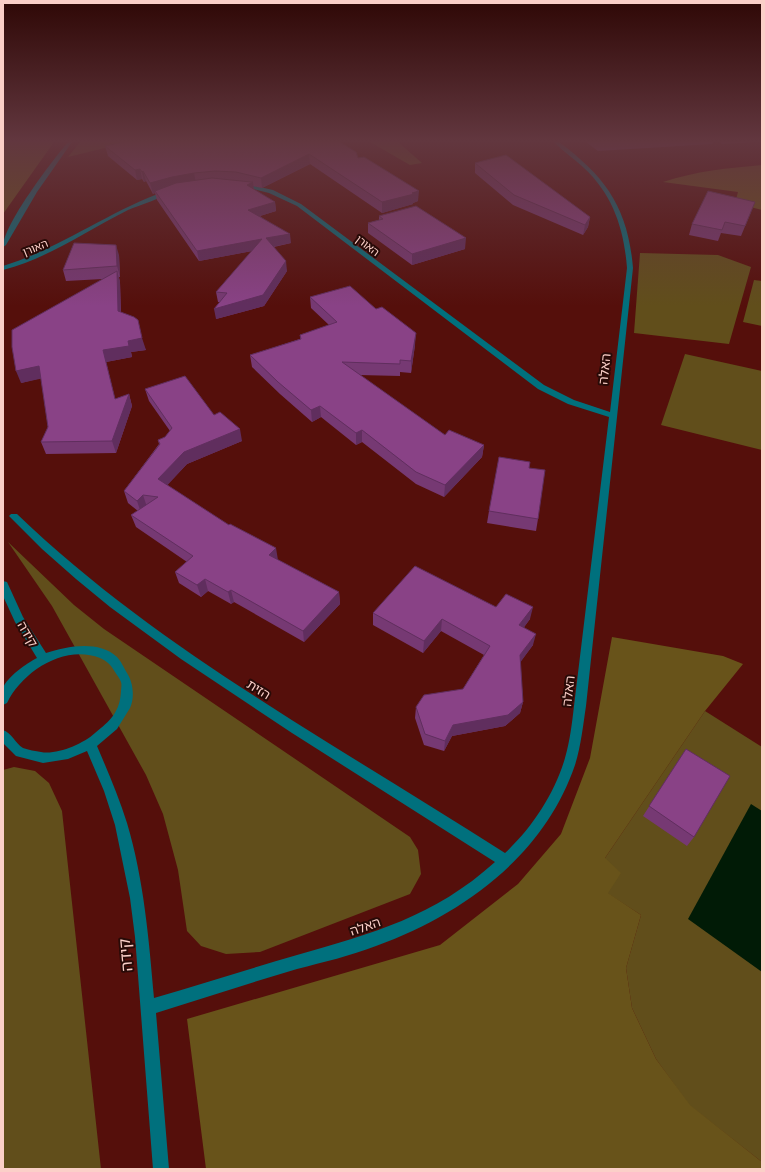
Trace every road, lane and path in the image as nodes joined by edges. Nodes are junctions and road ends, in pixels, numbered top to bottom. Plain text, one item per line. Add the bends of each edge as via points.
1 (29, 197) edge
2 (153, 197) edge
3 (285, 197) edge
4 (610, 197) edge
5 (3, 245) edge
6 (3, 268) edge
7 (613, 416) junction
8 (14, 516) dead end
9 (3, 585) edge
10 (44, 660) junction
11 (3, 700) edge
12 (3, 735) edge
13 (90, 744) junction
14 (506, 861) junction
15 (148, 1008) junction
16 (161, 1169) edge

1 - 5 street
2 - 6 street, האורן via 46,254
3 - 7 street, האורן via 531,380 561,398
4 - 7 street, האלה via 618,210 630,250
7 - 14 street, האלה via 576,740 566,773 550,806 529,837
8 - 14 street, הזית via 74,573 159,639 240,694
9 - 10 street, קידה via 19,620
10 - 11 street via 18,677
10 - 13 street via 75,651 95,652 111,658 122,669 128,683 127,701 119,718 105,735
12 - 13 street via 7,743 22,753 41,758 63,756
13 - 15 street, קידה via 110,791 130,862 142,937
14 - 15 street, האלה via 466,893 425,918 377,939
15 - 16 street, קידה

